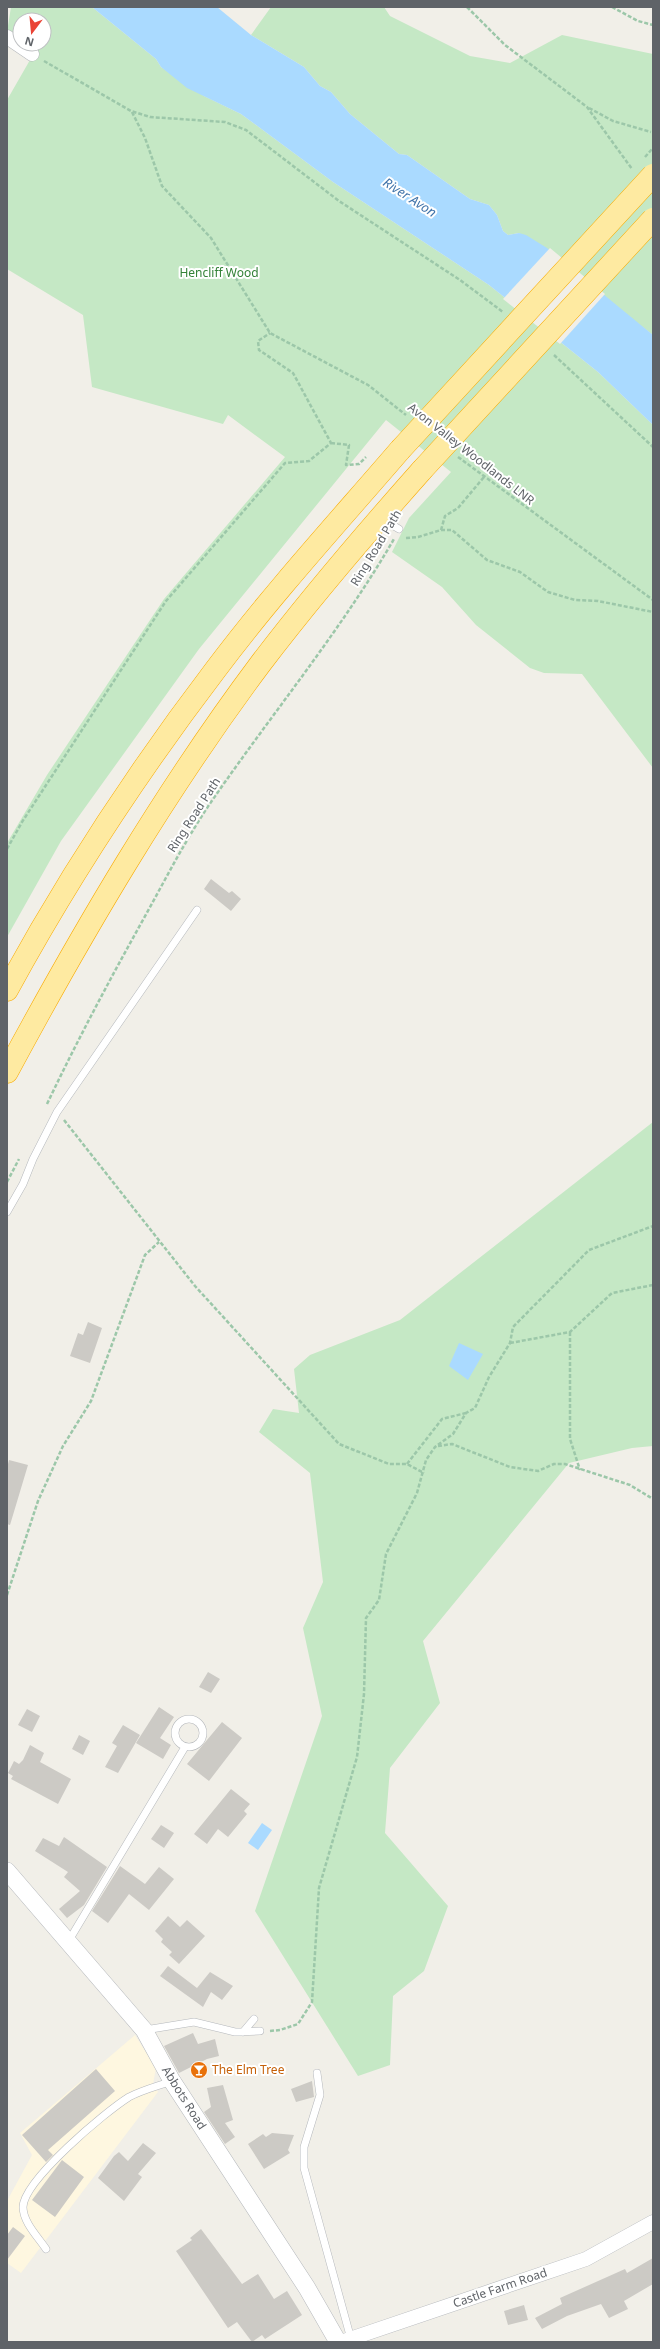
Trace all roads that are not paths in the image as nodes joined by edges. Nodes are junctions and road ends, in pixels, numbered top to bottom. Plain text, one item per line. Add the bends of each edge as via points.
1 (7, 37) edge
2 (32, 54) road end
3 (645, 175) edge
4 (653, 219) edge
5 (380, 518) junction
6 (399, 529) dead end
7 (197, 910) dead end
8 (7, 990) edge
9 (7, 1072) edge
10 (7, 1212) edge
11 (185, 1747) junction
12 (7, 1871) edge
13 (68, 1942) junction
14 (254, 2020) dead end
15 (144, 2030) junction
16 (260, 2031) road end
17 (243, 2032) junction
18 (317, 2073) dead end
19 (172, 2081) junction
20 (653, 2222) edge
21 (46, 2249) dead end
22 (343, 2341) edge

1 - 2 street
3 - 8 highway, bridge via 400,450 217,667 162,742 89,851
4 - 5 highway, bridge
5 - 6 lane
5 - 9 highway via 324,582 266,657 196,755 122,872 47,998
7 - 10 lane via 57,1112
11 - 11 lane via 178,1744 174,1737 174,1729 184,1719 192,1719 199,1722 203,1736 193,1747
11 - 13 lane
12 - 13 street, Abbots Road
13 - 15 street, Abbots Road
14 - 17 lane
15 - 17 lane via 194,2022
15 - 19 street, Abbots Road
16 - 17 lane
18 - 22 lane via 320,2095 304,2147 304,2168
19 - 21 lane via 129,2097 72,2142 26,2194 23,2208 28,2224
19 - 22 street, Abbots Road
20 - 22 street, Castle Farm Road via 586,2259

